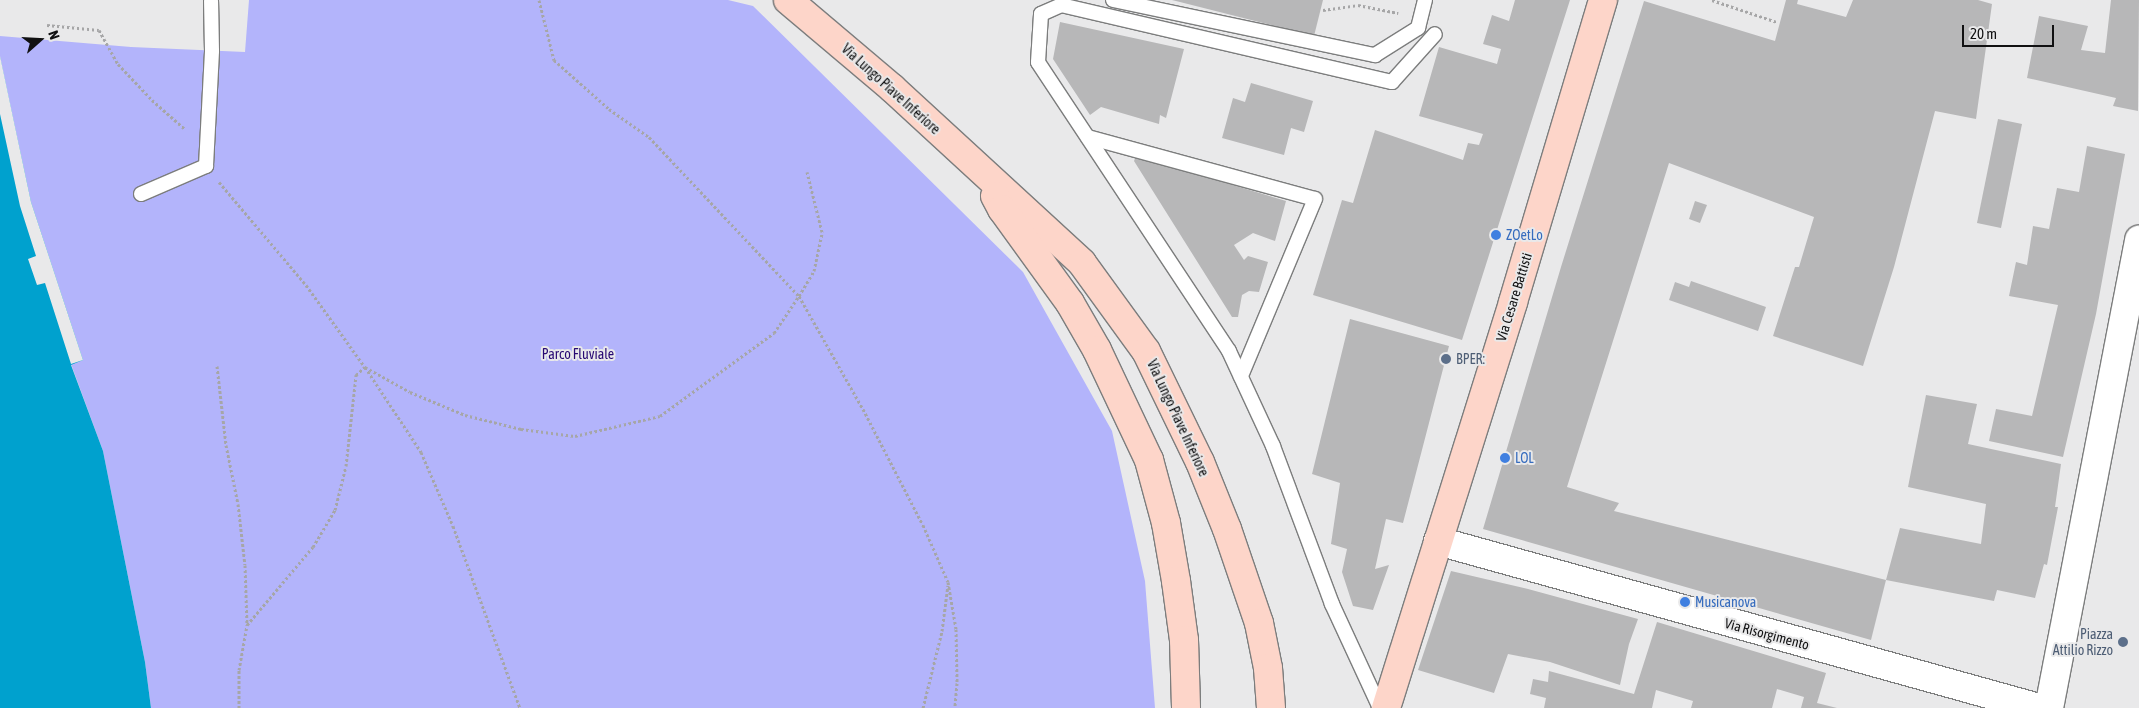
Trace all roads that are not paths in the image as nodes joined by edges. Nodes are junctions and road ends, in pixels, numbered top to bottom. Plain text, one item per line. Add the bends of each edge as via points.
1 (788, 0) edge
2 (1113, 0) edge
3 (1425, 0) edge
4 (1603, 0) edge
5 (211, 1) dead end
6 (1435, 34) dead end
7 (1088, 137) junction
8 (992, 180) junction
9 (141, 194) dead end
10 (2138, 255) edge
11 (1240, 376) junction
12 (1438, 541) junction
13 (1186, 708) edge
14 (1271, 708) edge
15 (1380, 708) edge
16 (1386, 708) edge
17 (2039, 708) edge
18 (2049, 708) edge

1 - 8 main road, Via Lungo Piave Inferiore via 892,88
2 - 3 lane via 1375,56 1418,28
4 - 12 main road, Via Cesare Battisti
5 - 9 lane via 212,51 206,166
6 - 7 lane via 1392,82 1061,5 1041,14 1038,62
7 - 11 lane via 1229,351
7 - 11 lane via 1315,199
8 - 13 main road, Via Lungo Piave Inferiore via 1002,209 1070,303 1097,350 1149,460 1166,523 1176,580 1184,640
8 - 14 main road, Via Lungo Piave Inferiore via 1082,263 1146,351 1200,462 1227,528 1259,624 1268,668
10 - 18 street
11 - 15 lane via 1273,446 1332,604
12 - 16 main road, Via Cesare Battisti
12 - 17 street, Via Risorgimento

